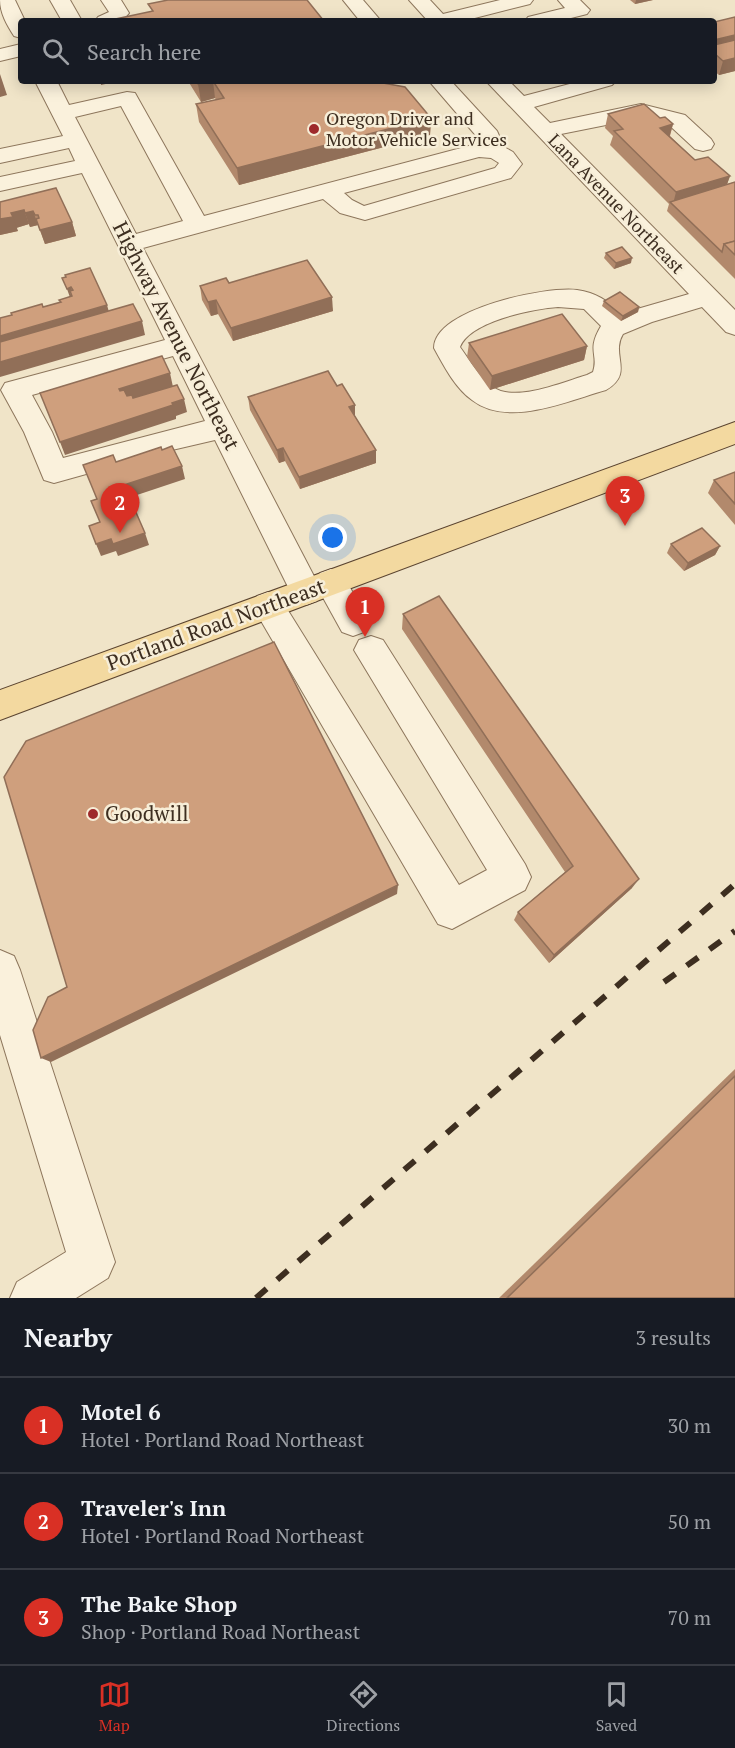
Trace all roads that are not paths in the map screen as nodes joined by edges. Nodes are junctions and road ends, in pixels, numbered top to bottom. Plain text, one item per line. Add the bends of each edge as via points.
1 (60, 0) edge
2 (353, 0) edge
3 (419, 0) edge
4 (523, 0) edge
5 (568, 0) edge
6 (4, 4) edge
7 (70, 18) edge
8 (368, 18) edge
9 (436, 18) edge
10 (451, 18) edge
11 (547, 18) edge
12 (18, 27) edge
13 (18, 51) edge
14 (0, 55) edge
15 (48, 84) edge
16 (443, 84) edge
17 (500, 84) edge
18 (594, 84) edge
19 (520, 104) junction
20 (62, 113) junction
21 (76, 140) junction
22 (703, 144) dead end
23 (528, 147) junction
24 (0, 156) edge
25 (89, 165) junction
26 (0, 183) edge
27 (328, 190) junction
28 (197, 225) junction
29 (129, 244) junction
30 (707, 297) junction
31 (616, 326) junction
32 (735, 326) edge
33 (180, 345) junction
34 (222, 428) junction
35 (735, 433) edge
36 (319, 587) junction
37 (268, 605) junction
38 (0, 705) edge
39 (0, 970) edge
40 (33, 1298) edge

1 - 7 street
2 - 8 street
3 - 9 street
4 - 10 street
5 - 11 street via 580,10
6 - 12 street
13 - 14 street
15 - 20 street, Highway Avenue Northeast
16 - 23 street via 489,135
17 - 19 street, Lana Avenue Northeast
18 - 19 street
19 - 23 street, Lana Avenue Northeast
20 - 21 street, Highway Avenue Northeast
20 - 28 street via 127,98
21 - 24 street
21 - 25 street, Highway Avenue Northeast
22 - 23 street via 677,120 641,111
23 - 27 street via 478,150
23 - 27 street via 503,174 365,213 339,204
23 - 30 street, Lana Avenue Northeast
25 - 26 street
25 - 29 street, Highway Avenue Northeast
27 - 28 street
28 - 29 street
29 - 33 street, Highway Avenue Northeast
30 - 31 street
30 - 32 street, Lana Avenue Northeast
31 - 31 street via 605,342 609,366 605,378 517,404 504,404 480,394 447,348 456,331 480,318 539,299 572,297 595,304
33 - 34 street, Highway Avenue Northeast
33 - 34 street via 15,390 54,472
34 - 36 street, Highway Avenue Northeast
35 - 36 main road, Portland Road Northeast
36 - 37 main road, Portland Road Northeast
36 - 37 street, Highway Avenue Northeast via 362,636 512,877 452,910
37 - 38 main road, Portland Road Northeast
39 - 40 street via 92,1263

